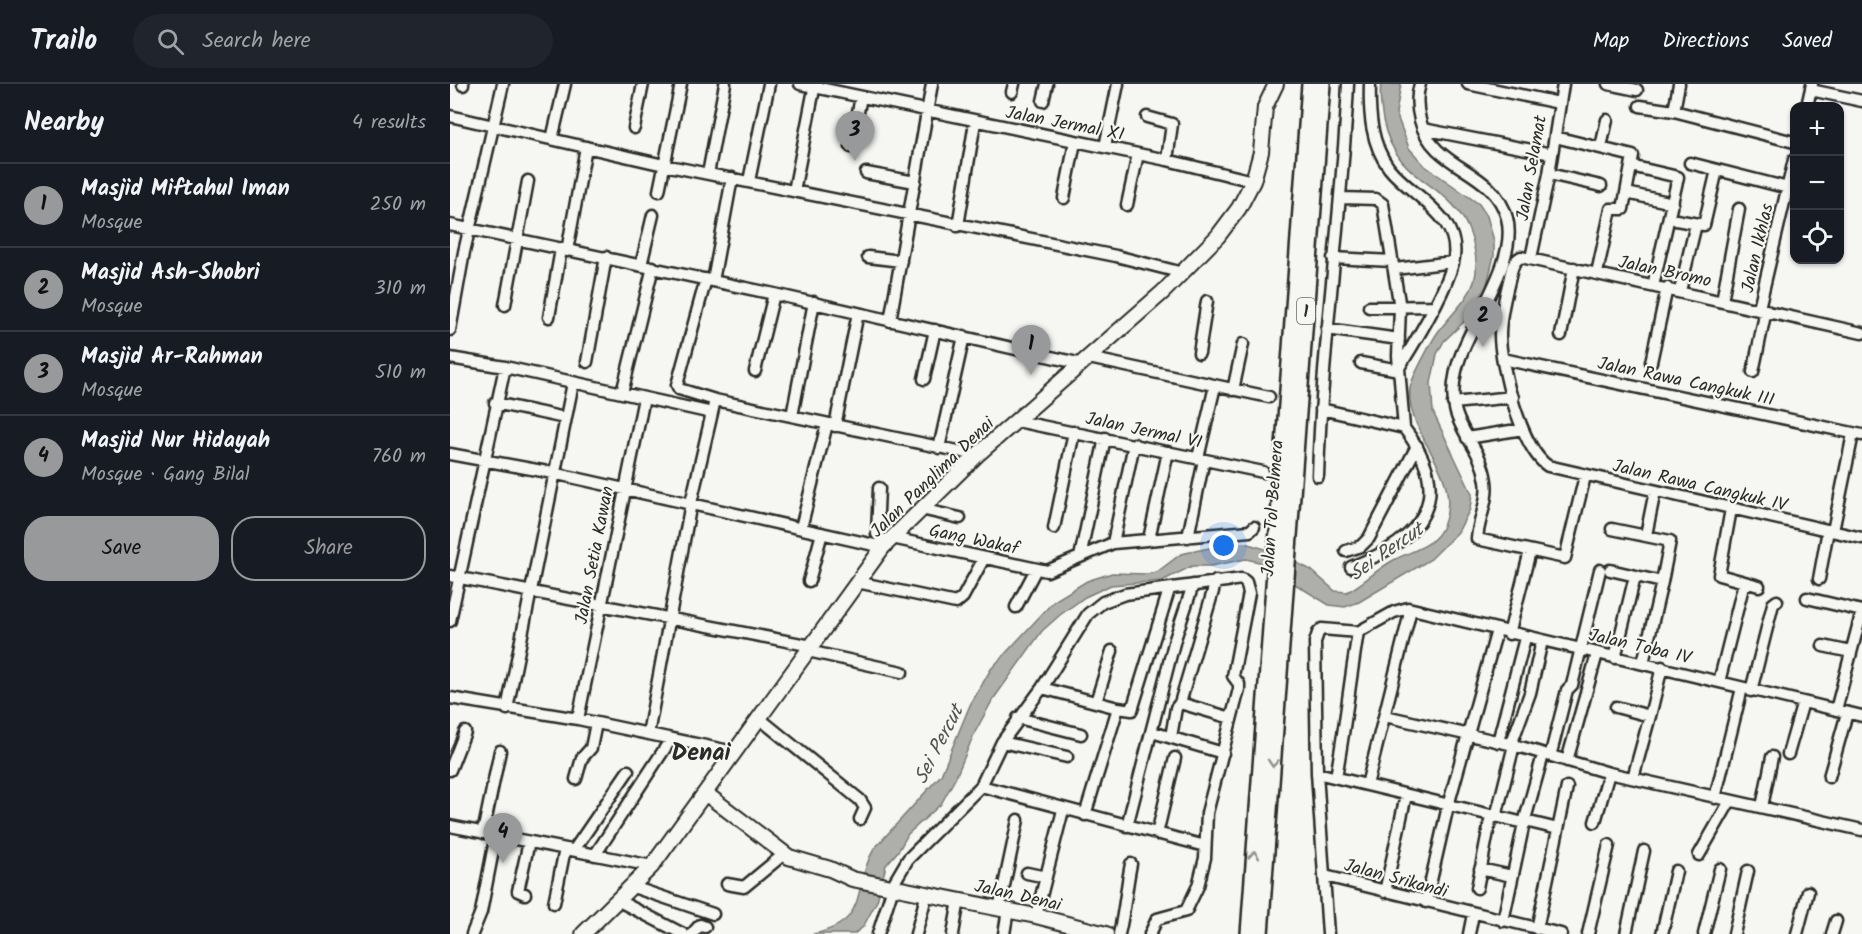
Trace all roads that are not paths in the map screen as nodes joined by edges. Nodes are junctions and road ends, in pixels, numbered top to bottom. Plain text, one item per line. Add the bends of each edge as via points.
1 (503, 84) edge
2 (565, 84) edge
3 (643, 84) edge
4 (681, 84) edge
5 (725, 84) edge
6 (769, 84) edge
7 (801, 84) edge
8 (932, 84) edge
9 (1047, 84) edge
10 (1118, 84) edge
11 (1276, 84) edge
12 (1310, 84) edge
13 (1322, 84) edge
14 (1348, 84) edge
15 (1370, 84) edge
16 (1420, 84) edge
17 (1468, 84) edge
18 (1563, 84) edge
19 (1608, 84) edge
20 (1678, 84) edge
21 (814, 85) edge
22 (1811, 87) edge
23 (1637, 90) dead end
24 (856, 92) edge
25 (1043, 101) dead end
26 (1862, 101) edge
27 (1808, 102) edge
28 (1559, 104) junction
29 (1640, 106) dead end
30 (926, 111) junction
31 (1674, 111) junction
32 (450, 116) edge
33 (1147, 117) dead end
34 (1607, 120) dead end
35 (975, 122) junction
36 (494, 126) junction
37 (634, 128) dead end
38 (1423, 129) junction
39 (1555, 137) junction
40 (552, 139) junction
41 (1790, 141) edge
42 (1075, 142) junction
43 (586, 147) junction
44 (851, 147) dead end
45 (1105, 147) junction
46 (1601, 147) junction
47 (1138, 154) junction
48 (1552, 154) junction
49 (1167, 160) junction
50 (1690, 163) dead end
51 (664, 165) junction
52 (1635, 167) dead end
53 (1717, 170) junction
54 (866, 173) dead end
55 (708, 174) junction
56 (1549, 174) junction
57 (732, 178) junction
58 (1790, 179) edge
59 (528, 180) dead end
60 (749, 181) junction
61 (1253, 181) junction
62 (915, 182) junction
63 (1601, 186) dead end
64 (1788, 188) junction
65 (794, 190) junction
66 (659, 191) dead end
67 (1631, 194) dead end
68 (1064, 198) dead end
69 (1341, 198) junction
70 (1673, 203) junction
71 (1127, 205) dead end
72 (1739, 209) dead end
73 (652, 215) dead end
74 (910, 215) junction
75 (1676, 220) dead end
76 (1696, 224) junction
77 (450, 225) edge
78 (958, 226) junction
79 (470, 229) junction
80 (516, 239) junction
81 (564, 250) junction
82 (868, 256) dead end
83 (606, 257) junction
84 (1333, 258) junction
85 (1532, 258) junction
86 (901, 261) junction
87 (1453, 262) junction
88 (641, 264) junction
89 (1393, 265) junction
90 (653, 267) junction
91 (1574, 268) junction
92 (1183, 273) junction
93 (1597, 273) junction
94 (710, 280) junction
95 (1653, 286) junction
96 (1667, 288) junction
97 (1680, 291) junction
98 (774, 294) junction
99 (1207, 301) dead end
100 (1722, 301) junction
101 (814, 302) junction
102 (505, 305) dead end
103 (1433, 306) junction
104 (1369, 307) dead end
105 (1400, 308) junction
106 (1762, 309) junction
107 (858, 313) junction
108 (549, 317) dead end
109 (890, 321) junction
110 (1327, 329) junction
111 (450, 330) edge
112 (935, 330) junction
113 (1862, 333) edge
114 (1561, 335) dead end
115 (964, 336) junction
116 (1399, 339) junction
117 (1243, 344) dead end
118 (1199, 353) dead end
119 (450, 358) edge
120 (1503, 359) junction
121 (1085, 361) junction
122 (586, 362) dead end
123 (1651, 362) dead end
124 (1361, 363) dead end
125 (506, 367) junction
126 (1400, 368) junction
127 (755, 371) dead end
128 (1753, 372) dead end
129 (924, 379) dead end
130 (573, 383) junction
131 (1215, 386) junction
132 (1233, 390) junction
133 (622, 393) junction
134 (1513, 397) junction
135 (644, 398) junction
136 (1269, 398) dead end
137 (715, 400) junction
138 (495, 403) junction
139 (1453, 403) junction
140 (1321, 409) junction
141 (712, 413) junction
142 (792, 416) junction
143 (565, 418) junction
144 (1017, 421) junction
145 (831, 425) junction
146 (1404, 428) junction
147 (1524, 429) junction
148 (1074, 432) junction
149 (1857, 434) edge
150 (1105, 438) junction
151 (1467, 438) junction
152 (1134, 444) junction
153 (1417, 446) junction
154 (939, 448) junction
155 (1168, 452) junction
156 (450, 454) edge
157 (977, 456) junction
158 (1201, 459) junction
159 (485, 461) junction
160 (1263, 472) dead end
161 (553, 473) junction
162 (1318, 476) dead end
163 (1585, 476) junction
164 (879, 488) dead end
165 (624, 489) junction
166 (1655, 491) junction
167 (691, 503) junction
168 (921, 509) junction
169 (1731, 509) junction
170 (960, 518) dead end
171 (1254, 527) dead end
172 (801, 528) junction
173 (1054, 528) dead end
174 (1612, 529) dead end
175 (1831, 530) junction
176 (822, 532) junction
177 (1285, 533) junction
178 (1646, 535) junction
179 (1188, 537) junction
180 (1862, 538) edge
181 (1149, 539) junction
182 (887, 543) junction
183 (1113, 543) junction
184 (1346, 551) dead end
185 (1530, 551) junction
186 (1080, 556) junction
187 (984, 558) junction
188 (1351, 567) dead end
189 (1036, 570) junction
190 (1635, 576) junction
191 (455, 577) edge
192 (1819, 579) dead end
193 (809, 581) dead end
194 (1216, 581) junction
195 (857, 582) junction
196 (1662, 582) junction
197 (1744, 583) junction
198 (1193, 585) junction
199 (1759, 586) dead end
200 (1169, 590) junction
201 (528, 592) junction
202 (1807, 598) dead end
203 (1280, 599) junction
204 (1777, 601) dead end
205 (602, 604) junction
206 (1016, 607) dead end
207 (1410, 609) junction
208 (1861, 609) edge
209 (671, 619) junction
210 (450, 621) edge
211 (1497, 630) junction
212 (1358, 632) junction
213 (1509, 634) junction
214 (1525, 638) junction
215 (1542, 641) junction
216 (1823, 646) dead end
217 (810, 649) junction
218 (1580, 650) junction
219 (1112, 651) dead end
220 (1851, 652) junction
221 (1597, 654) junction
222 (1615, 658) junction
223 (1643, 663) junction
224 (1662, 668) junction
225 (902, 672) dead end
226 (1719, 682) junction
227 (1042, 688) junction
228 (1747, 689) junction
229 (450, 698) edge
230 (1096, 702) junction
231 (1803, 702) junction
232 (1180, 704) junction
233 (1616, 707) dead end
234 (1118, 708) junction
235 (507, 709) junction
236 (1841, 711) junction
237 (1385, 716) junction
238 (1650, 716) junction
239 (1862, 716) edge
240 (759, 718) junction
241 (1018, 718) junction
242 (1231, 718) junction
243 (578, 719) junction
244 (596, 723) junction
245 (465, 732) dead end
246 (1152, 732) junction
247 (648, 734) junction
248 (1081, 734) dead end
249 (1467, 734) junction
250 (1171, 737) junction
251 (671, 739) junction
252 (1002, 742) junction
253 (1498, 742) junction
254 (1512, 745) junction
255 (500, 751) dead end
256 (734, 752) junction
257 (1547, 752) junction
258 (1223, 753) junction
259 (1788, 754) dead end
260 (1067, 757) dead end
261 (1772, 757) dead end
262 (1175, 758) dead end
263 (1567, 761) junction
264 (450, 770) edge
265 (628, 771) dead end
266 (1317, 772) junction
267 (1609, 773) junction
268 (1335, 777) junction
269 (1829, 777) dead end
270 (1633, 778) junction
271 (576, 780) dead end
272 (1367, 785) junction
273 (981, 786) junction
274 (1567, 788) dead end
275 (705, 793) junction
276 (1406, 795) junction
277 (1715, 798) junction
278 (1730, 801) junction
279 (1448, 806) junction
280 (1762, 807) junction
281 (1062, 810) junction
282 (1085, 815) junction
283 (1493, 816) junction
284 (860, 819) dead end
285 (1018, 820) dead end
286 (1525, 822) junction
287 (1595, 822) dead end
288 (1127, 826) junction
289 (1558, 829) junction
290 (451, 830) edge
291 (1862, 830) edge
292 (483, 833) junction
293 (1157, 834) junction
294 (496, 835) junction
295 (529, 842) junction
296 (1609, 845) dead end
297 (1205, 846) junction
298 (570, 849) junction
299 (1644, 851) dead end
300 (784, 854) junction
301 (595, 855) junction
302 (1699, 855) dead end
303 (1131, 864) dead end
304 (652, 866) junction
305 (1720, 869) dead end
306 (1480, 870) junction
307 (1676, 871) dead end
308 (1748, 871) dead end
309 (1027, 873) dead end
310 (1325, 876) junction
311 (1512, 876) junction
312 (1046, 877) junction
313 (727, 884) dead end
314 (891, 884) junction
315 (633, 887) junction
316 (1476, 888) dead end
317 (1385, 892) junction
318 (1808, 892) dead end
319 (925, 893) junction
320 (525, 894) dead end
321 (959, 900) junction
322 (620, 901) junction
323 (554, 903) dead end
324 (1426, 903) junction
325 (1003, 910) junction
326 (713, 914) dead end
327 (1473, 914) junction
328 (1036, 916) junction
329 (1503, 921) junction
330 (1836, 921) dead end
331 (705, 927) dead end
332 (1537, 929) junction
333 (592, 932) edge
334 (472, 934) edge
335 (682, 934) edge
336 (692, 934) edge
337 (878, 934) edge
338 (916, 934) edge
339 (953, 934) edge
340 (1004, 934) edge
341 (1106, 934) edge
342 (1119, 934) edge
343 (1150, 934) edge
344 (1249, 934) edge
345 (1260, 934) edge
346 (1328, 934) edge
347 (1469, 934) edge
348 (1561, 934) edge
349 (1588, 934) edge
350 (1626, 934) edge
351 (1662, 934) edge
352 (1704, 934) edge
353 (1734, 934) edge
354 (1797, 934) edge
355 (1832, 934) edge

1 - 36 street
2 - 40 street
3 - 37 street
4 - 51 street
5 - 55 street
6 - 60 street
7 - 21 street, Jalan Jermal XI
8 - 30 street
9 - 25 street
10 - 45 street
11 - 61 main road, Jalan Panglima Denai via 1265,107 1261,152
12 - 177 highway, Jalan Tol Belmera / 1
13 - 177 highway, Jalan Tol Belmera / 1
14 - 69 street
15 - 87 street via 1374,134 1382,154 1390,169 1444,220 1452,240
16 - 38 street via 1418,110
17 - 28 street
18 - 28 street, Jalan Selamat
19 - 23 street
20 - 31 street
21 - 24 street, Jalan Jermal XI
21 - 65 street
22 - 26 street
22 - 27 street
24 - 30 street, Jalan Jermal XI
24 - 44 street
28 - 39 street, Jalan Selamat
29 - 31 street
30 - 35 street, Jalan Jermal XI
30 - 62 street
31 - 41 street
32 - 36 street
33 - 49 street via 1173,126
34 - 46 street
35 - 42 street, Jalan Jermal XI
35 - 78 street
36 - 40 street
36 - 79 street
38 - 48 street
38 - 139 street via 1440,155 1468,170 1493,191 1509,228 1504,259 1458,361
39 - 46 street
39 - 48 street, Jalan Selamat
40 - 43 street
42 - 45 street, Jalan Jermal XI
42 - 68 street
43 - 51 street
43 - 81 street
45 - 47 street, Jalan Jermal XI
46 - 93 street via 1633,156 1623,209 1611,209
47 - 49 street, Jalan Jermal XI
47 - 71 street
48 - 56 street, Jalan Selamat
49 - 61 street, Jalan Jermal XI
50 - 53 street
51 - 55 street
51 - 66 street
52 - 70 street via 1677,176
53 - 64 street
53 - 76 street via 1704,224
54 - 62 street
55 - 57 street
56 - 63 street
56 - 85 street, Jalan Selamat
57 - 60 street
57 - 94 street
58 - 64 street, Jalan Ikhlas
59 - 80 street
60 - 65 street
61 - 92 main road, Jalan Panglima Denai via 1218,236
62 - 74 street
64 - 106 street, Jalan Ikhlas
65 - 74 street
67 - 70 street
69 - 84 street
69 - 89 street via 1381,202
70 - 95 street
72 - 100 street
73 - 88 street
74 - 78 street
74 - 86 street
75 - 76 street
76 - 97 street
77 - 79 street
78 - 92 street
79 - 80 street
79 - 111 street
80 - 81 street
80 - 102 street
81 - 83 street
81 - 108 street
82 - 86 street
83 - 88 street
83 - 122 street
84 - 89 street
84 - 110 street
85 - 91 street, Jalan Bromo
85 - 120 street via 1521,257 1513,266 1502,317
86 - 109 street
87 - 89 street
87 - 103 street
88 - 90 street
89 - 105 street
90 - 94 street
90 - 133 street
91 - 93 street, Jalan Bromo
91 - 114 street
92 - 121 main road, Jalan Panglima Denai
93 - 95 street, Jalan Bromo
94 - 98 street
94 - 137 street via 677,385
95 - 96 street, Jalan Bromo
96 - 97 street, Jalan Bromo
96 - 123 street
97 - 100 street, Jalan Bromo
98 - 101 street
98 - 127 street
99 - 118 street
100 - 106 street, Jalan Bromo
101 - 107 street
101 - 142 street
103 - 105 street
103 - 126 street
104 - 105 street
105 - 116 street
106 - 113 street, Jalan Bromo
106 - 128 street, Jalan Ikhlas
107 - 109 street
107 - 145 street
109 - 112 street
110 - 116 street
110 - 140 street
112 - 115 street
112 - 129 street
115 - 121 street
115 - 154 street
116 - 126 street
117 - 132 street
119 - 125 street
120 - 134 street
120 - 149 street, Jalan Rawa Cangkuk III
121 - 131 street
121 - 144 main road, Jalan Panglima Denai
124 - 126 street
125 - 130 street
125 - 138 street
126 - 146 street
130 - 133 street
130 - 143 street
131 - 132 street
131 - 158 street
132 - 136 street
133 - 135 street
134 - 139 street
134 - 147 street
135 - 141 street
135 - 165 street, Jalan Setia Kawan
137 - 141 street
137 - 142 street
138 - 143 street
138 - 159 street
139 - 151 street
140 - 146 street
140 - 162 street
141 - 167 street
142 - 145 street
143 - 161 street
144 - 148 street, Jalan Jermal VI
144 - 157 main road, Jalan Panglima Denai
145 - 154 street
145 - 172 street
146 - 153 street
147 - 151 street
147 - 163 street, Jalan Rawa Cangkuk IV via 1535,455 1548,466
148 - 150 street, Jalan Jermal VI
148 - 173 street
149 - 175 street
150 - 152 street, Jalan Jermal VI
150 - 186 street
151 - 185 street via 1486,480 1487,495 1477,539
152 - 155 street, Jalan Jermal VI
152 - 183 street
153 - 184 street via 1370,538
153 - 188 street via 1431,482 1427,509 1415,527 1380,555
154 - 157 street
155 - 158 street, Jalan Jermal VI
155 - 181 street
156 - 159 street, Gang Wakaf
157 - 168 main road, Jalan Panglima Denai
158 - 160 street, Jalan Jermal VI
158 - 179 street
159 - 161 street, Gang Wakaf
159 - 191 street
161 - 165 street, Gang Wakaf
161 - 201 street
163 - 166 street, Jalan Rawa Cangkuk IV
163 - 185 street via 1567,556 1563,559
164 - 182 street via 877,534
165 - 167 street, Gang Wakaf
165 - 205 street, Jalan Setia Kawan
166 - 169 street, Jalan Rawa Cangkuk IV
166 - 178 street
167 - 172 street, Gang Wakaf
167 - 209 street
168 - 170 street
168 - 182 main road, Jalan Panglima Denai
169 - 175 street, Jalan Rawa Cangkuk IV
169 - 197 street via 1719,575
171 - 179 street via 1250,531
172 - 176 street, Gang Wakaf
174 - 178 street
175 - 180 street, Jalan Rawa Cangkuk IV
175 - 192 street
176 - 182 street, Gang Wakaf
176 - 193 street
177 - 203 highway, Jalan Tol Belmera / 1
178 - 196 street via 1670,542
179 - 181 street
181 - 183 street
182 - 187 street, Gang Wakaf
182 - 195 main road, Jalan Panglima Denai
183 - 186 street
185 - 213 street
186 - 189 street, Gang Wakaf via 1050,571
187 - 189 street, Gang Wakaf
187 - 195 street via 956,603
189 - 206 street
190 - 196 street
190 - 218 street via 1605,570
190 - 222 street
191 - 201 street
191 - 210 street
194 - 198 street
194 - 232 street
194 - 242 street via 1243,580 1249,593 1233,676 1239,689
195 - 217 main road, Jalan Panglima Denai
196 - 223 street
197 - 199 street
197 - 226 street
198 - 200 street
198 - 246 street
200 - 227 street via 1125,594 1097,606 1079,626
200 - 234 street via 1132,710
201 - 205 street
201 - 235 street
202 - 208 street
344 -> 203 highway, Jalan Tol Belmera / 1
203 -> 345 highway, Jalan Tol Belmera / 1
204 - 228 street
205 - 209 street
205 - 243 street, Jalan Setia Kawan
207 - 211 street, Jalan Toba IV
207 - 212 street via 1394,612
207 - 237 street
208 - 220 street
209 - 217 street
209 - 247 street
211 - 213 street, Jalan Toba IV
211 - 249 street
212 - 266 street, Jalan Srikandi via 1326,628 1318,633 1315,642
212 - 268 street
213 - 214 street, Jalan Toba IV
214 - 215 street, Jalan Toba IV
214 - 253 street
215 - 218 street, Jalan Toba IV
215 - 254 street
216 - 220 street
217 - 225 street
217 - 240 main road, Jalan Panglima Denai
218 - 221 street, Jalan Toba IV
218 - 257 street
219 - 230 street
220 - 236 street
221 - 222 street, Jalan Toba IV
221 - 263 street
222 - 223 street, Jalan Toba IV
223 - 224 street, Jalan Toba IV
224 - 226 street, Jalan Toba IV
224 - 238 street
226 - 228 street, Jalan Toba IV
227 - 230 street
227 - 241 street
228 - 231 street, Jalan Toba IV
228 - 277 street
229 - 235 street
230 - 234 street
231 - 236 street, Jalan Toba IV
231 - 259 street
232 - 242 street
232 - 250 street
233 - 238 street
234 - 282 street
235 - 243 street
236 - 239 street, Jalan Toba IV
236 - 269 street
237 - 249 street
237 - 272 street
238 - 270 street
240 - 256 main road, Jalan Panglima Denai
240 - 284 street via 860,800 865,807
241 - 248 street
241 - 252 street
242 - 258 street
243 - 244 street
244 - 247 street
244 - 271 street via 591,748 581,759
245 - 264 street
246 - 250 street
246 - 288 street
247 - 251 street
249 - 253 street
249 - 279 street
250 - 258 street
251 - 256 street
251 - 301 street
252 - 260 street
252 - 273 street
253 - 254 street
254 - 257 street
254 - 283 street
255 - 292 street
256 - 275 main road, Jalan Panglima Denai
257 - 263 street
257 - 286 street
258 - 297 street via 1207,813
261 - 280 street
262 - 293 street
263 - 267 street
265 - 298 street
266 - 268 street
266 - 310 street, Jalan Srikandi
267 - 270 street
267 - 287 street
268 - 272 street
270 - 277 street
272 - 276 street
273 - 281 street
273 - 314 street via 908,859
274 - 289 street
275 - 300 main road, Jalan Denai
275 - 304 main road, Jalan Panglima Denai
276 - 279 street
276 - 317 street
277 - 278 street
278 - 280 street
278 - 302 street
279 - 283 street
279 - 324 street
280 - 291 street
281 - 282 street
281 - 312 street
282 - 288 street
283 - 286 street
283 - 306 street
285 - 325 street
286 - 289 street
286 - 311 street
288 - 293 street
289 - 332 street
290 - 292 street
292 - 294 street
293 - 297 street
294 - 295 street
294 - 334 street via 481,912
295 - 298 street
295 - 320 street via 518,891
296 - 349 street
297 - 343 street via 1198,886 1186,911 1157,919
298 - 301 street
298 - 323 street
299 - 350 street
300 - 313 street via 744,887
300 - 314 main road, Jalan Denai
301 - 304 street
303 - 342 street
304 - 315 main road, Jalan Panglima Denai
305 - 352 street
306 - 311 street
306 - 316 street
307 - 351 street
308 - 353 street
309 - 312 street
310 - 317 street, Jalan Srikandi
310 - 346 street
311 - 329 street
312 - 328 street
314 - 319 main road, Jalan Denai
314 - 337 street
315 - 322 main road, Jalan Panglima Denai
315 - 326 street
317 - 324 street, Jalan Srikandi
318 - 354 street
319 - 321 main road, Jalan Denai
319 - 338 street
321 - 325 main road, Jalan Denai
321 - 339 street
322 - 333 main road, Jalan Panglima Denai
322 - 335 street
324 - 327 street, Jalan Srikandi
325 - 328 main road, Jalan Denai
325 - 340 street
327 - 329 street, Jalan Srikandi
327 - 347 street
328 - 341 main road, Jalan Denai
329 - 332 street, Jalan Srikandi
330 - 355 street
331 - 336 street via 700,925
332 - 348 street, Jalan Srikandi

